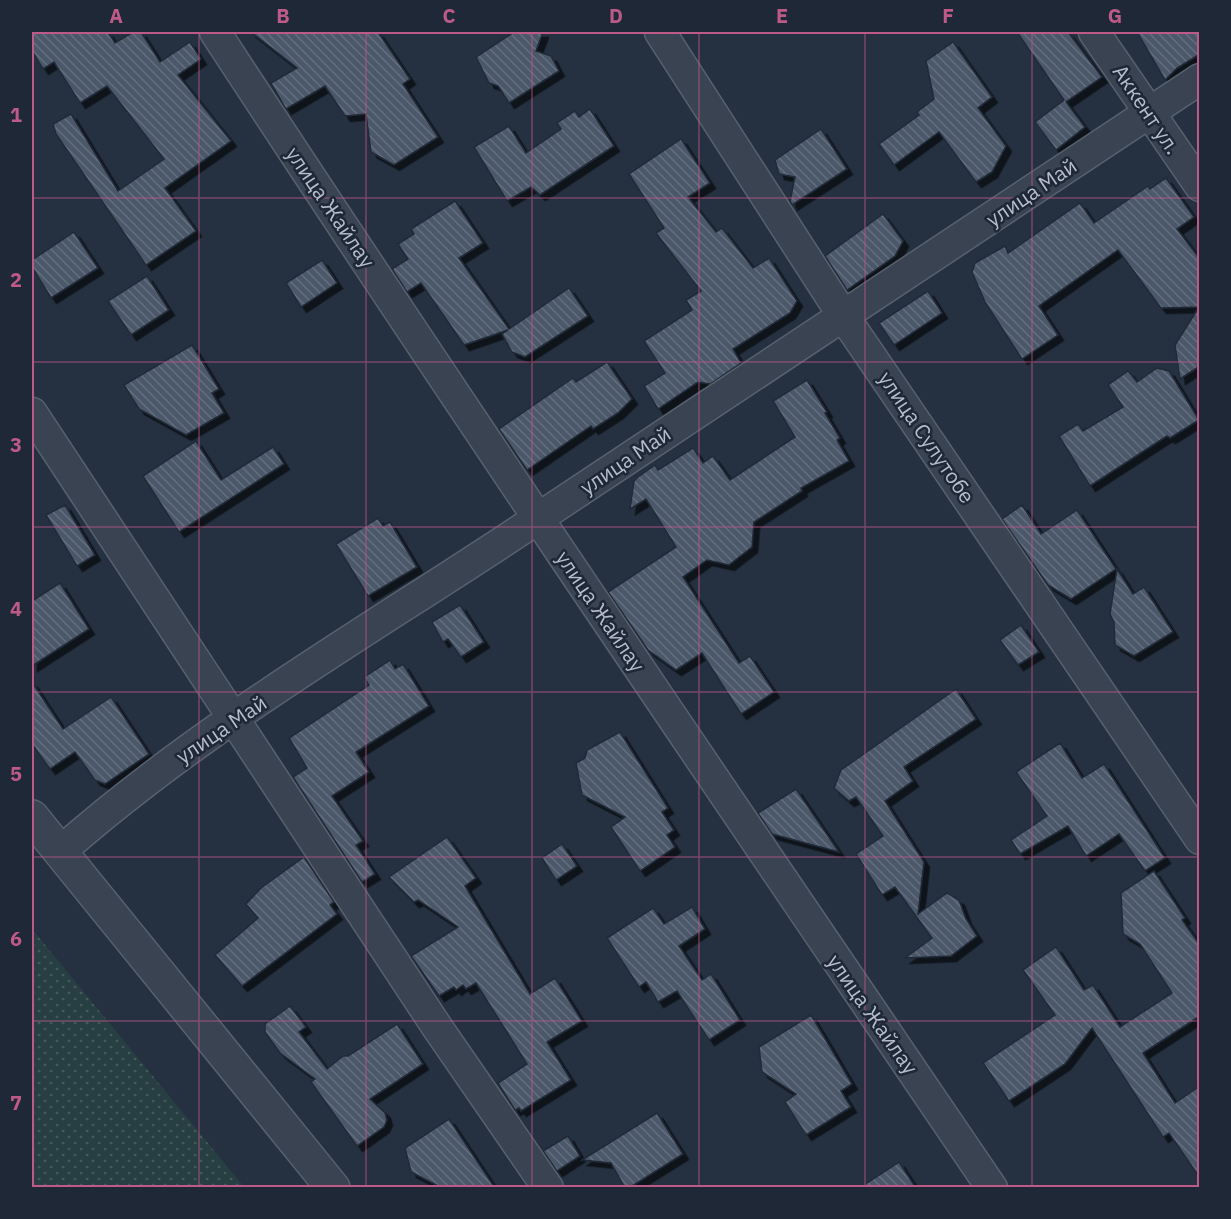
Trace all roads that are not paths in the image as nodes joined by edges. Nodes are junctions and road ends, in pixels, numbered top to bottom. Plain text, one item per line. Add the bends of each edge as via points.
1 (215, 32) edge
2 (660, 32) edge
3 (1094, 32) edge
4 (1200, 79) edge
5 (1149, 112) junction
6 (1200, 186) edge
7 (844, 317) junction
8 (32, 413) edge
9 (538, 518) junction
10 (234, 719) junction
11 (32, 817) edge
12 (1200, 839) edge
13 (60, 852) junction
14 (333, 1188) edge
15 (548, 1188) edge
16 (992, 1188) edge

1 - 9 street, улица Жайлау
2 - 7 street, улица Сулутобе
3 - 5 street, Аккент ул.
4 - 5 street, улица Май
5 - 6 street, Аккент ул.
5 - 7 street, улица Май
7 - 9 street, улица Май
7 - 12 street, улица Сулутобе
8 - 10 street
9 - 10 street, улица Май
9 - 16 street, улица Жайлау
10 - 13 street, улица Май via 99,818
10 - 15 street
11 - 13 street
13 - 14 street

